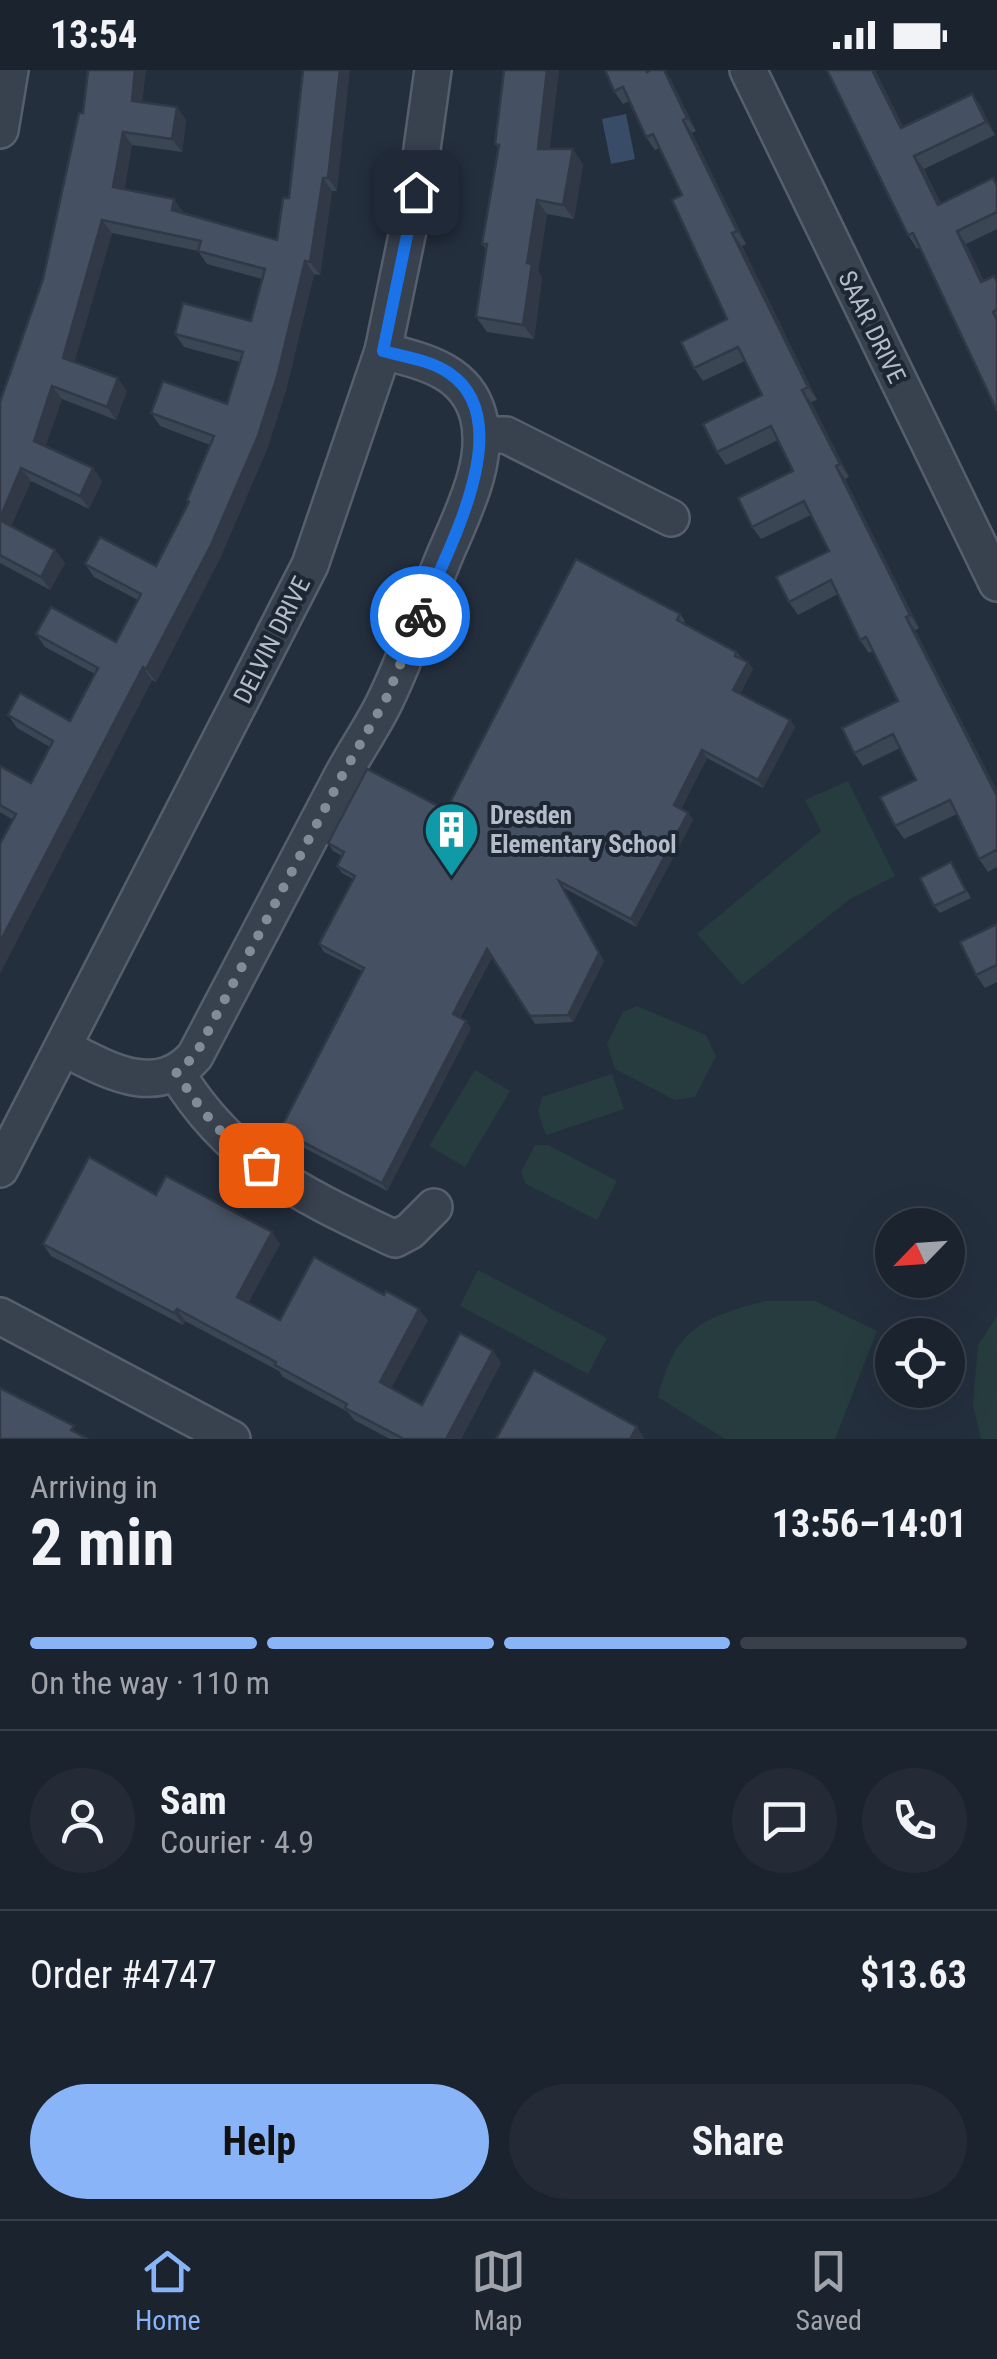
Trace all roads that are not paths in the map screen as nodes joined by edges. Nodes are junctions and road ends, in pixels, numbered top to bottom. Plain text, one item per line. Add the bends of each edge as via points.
1 (10, 70) edge
2 (433, 70) edge
3 (748, 70) edge
4 (0, 130) edge
5 (383, 351) junction
6 (480, 434) junction
7 (671, 518) dead end
8 (997, 583) edge
9 (64, 1048) junction
10 (176, 1072) junction
11 (0, 1169) edge
12 (434, 1207) dead end
13 (0, 1316) edge
14 (232, 1439) edge

1 - 4 street
2 - 5 street, DELVIN DRIVE
3 - 8 street, SAAR DRIVE
5 - 6 street via 452,375 468,391
5 - 9 street, DELVIN DRIVE via 310,565
6 - 7 street via 506,434
6 - 10 street via 468,496 386,699 195,1056
9 - 10 street via 139,1080
9 - 11 street, DELVIN DRIVE
10 - 12 street via 203,1115 238,1149 308,1198 395,1239
13 - 14 street

